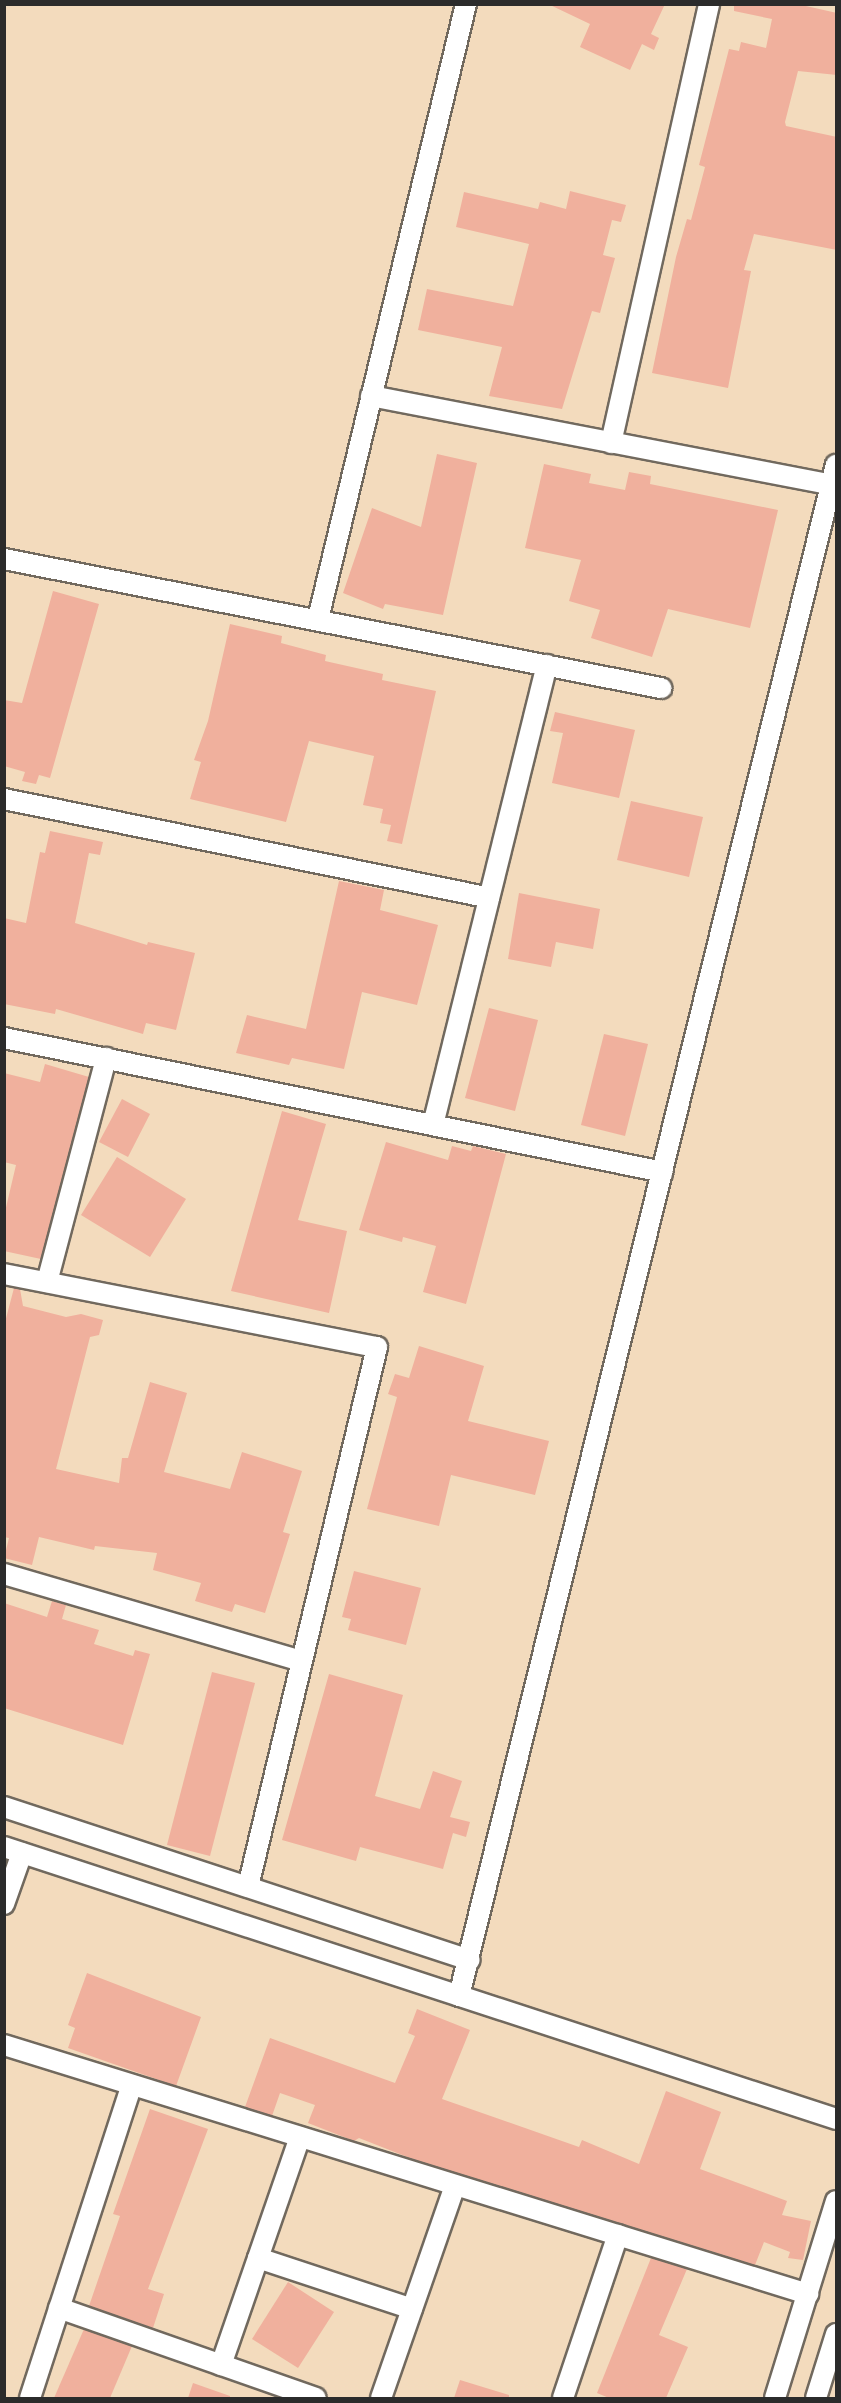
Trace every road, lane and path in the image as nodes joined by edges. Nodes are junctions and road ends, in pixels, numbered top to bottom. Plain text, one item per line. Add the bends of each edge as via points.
1 (466, 4) edge
2 (709, 4) edge
3 (371, 396) junction
4 (611, 443) junction
5 (837, 465) edge
6 (832, 485) junction
7 (4, 559) edge
8 (318, 619) junction
9 (547, 665) junction
10 (661, 688) dead end
11 (4, 799) edge
12 (489, 898) junction
13 (4, 1038) edge
14 (106, 1058) junction
15 (432, 1125) junction
16 (663, 1172) junction
17 (4, 1274) edge
18 (47, 1282) junction
19 (4, 1574) edge
20 (302, 1661) junction
21 (4, 1807) edge
22 (13, 1850) edge
23 (248, 1887) junction
24 (4, 1904) edge
25 (469, 1960) junction
26 (459, 1996) junction
27 (4, 2045) edge
28 (132, 2085) junction
29 (837, 2119) edge
30 (300, 2137) junction
31 (455, 2185) junction
32 (837, 2201) edge
33 (618, 2235) junction
34 (258, 2258) junction
35 (808, 2294) junction
36 (59, 2308) junction
37 (412, 2309) junction
38 (837, 2334) edge
39 (221, 2365) junction
40 (831, 2374) edge
41 (30, 2398) edge
42 (316, 2398) edge
43 (381, 2398) edge
44 (563, 2398) edge
45 (775, 2398) edge
46 (816, 2398) edge

1 - 3 street
2 - 4 street
3 - 4 street
3 - 8 street
4 - 6 street
5 - 6 street
6 - 16 street
7 - 8 street
8 - 9 street
9 - 10 street
9 - 12 street
11 - 12 street
12 - 15 street
13 - 14 street
14 - 15 street
14 - 18 street
15 - 16 street
16 - 25 street
17 - 18 street
18 - 20 street via 377,1347
19 - 20 street
20 - 23 street
21 - 23 street
22 - 24 street
22 - 26 street
23 - 25 street
25 - 26 street
26 - 29 street
27 - 28 street
28 - 30 street
28 - 36 street
30 - 31 street
30 - 34 street
31 - 33 street
31 - 37 street
32 - 35 street
33 - 35 street
33 - 44 street
34 - 37 street
34 - 39 street
35 - 45 street
36 - 39 street
36 - 41 street
37 - 43 street
38 - 40 street
39 - 42 street
40 - 46 street

